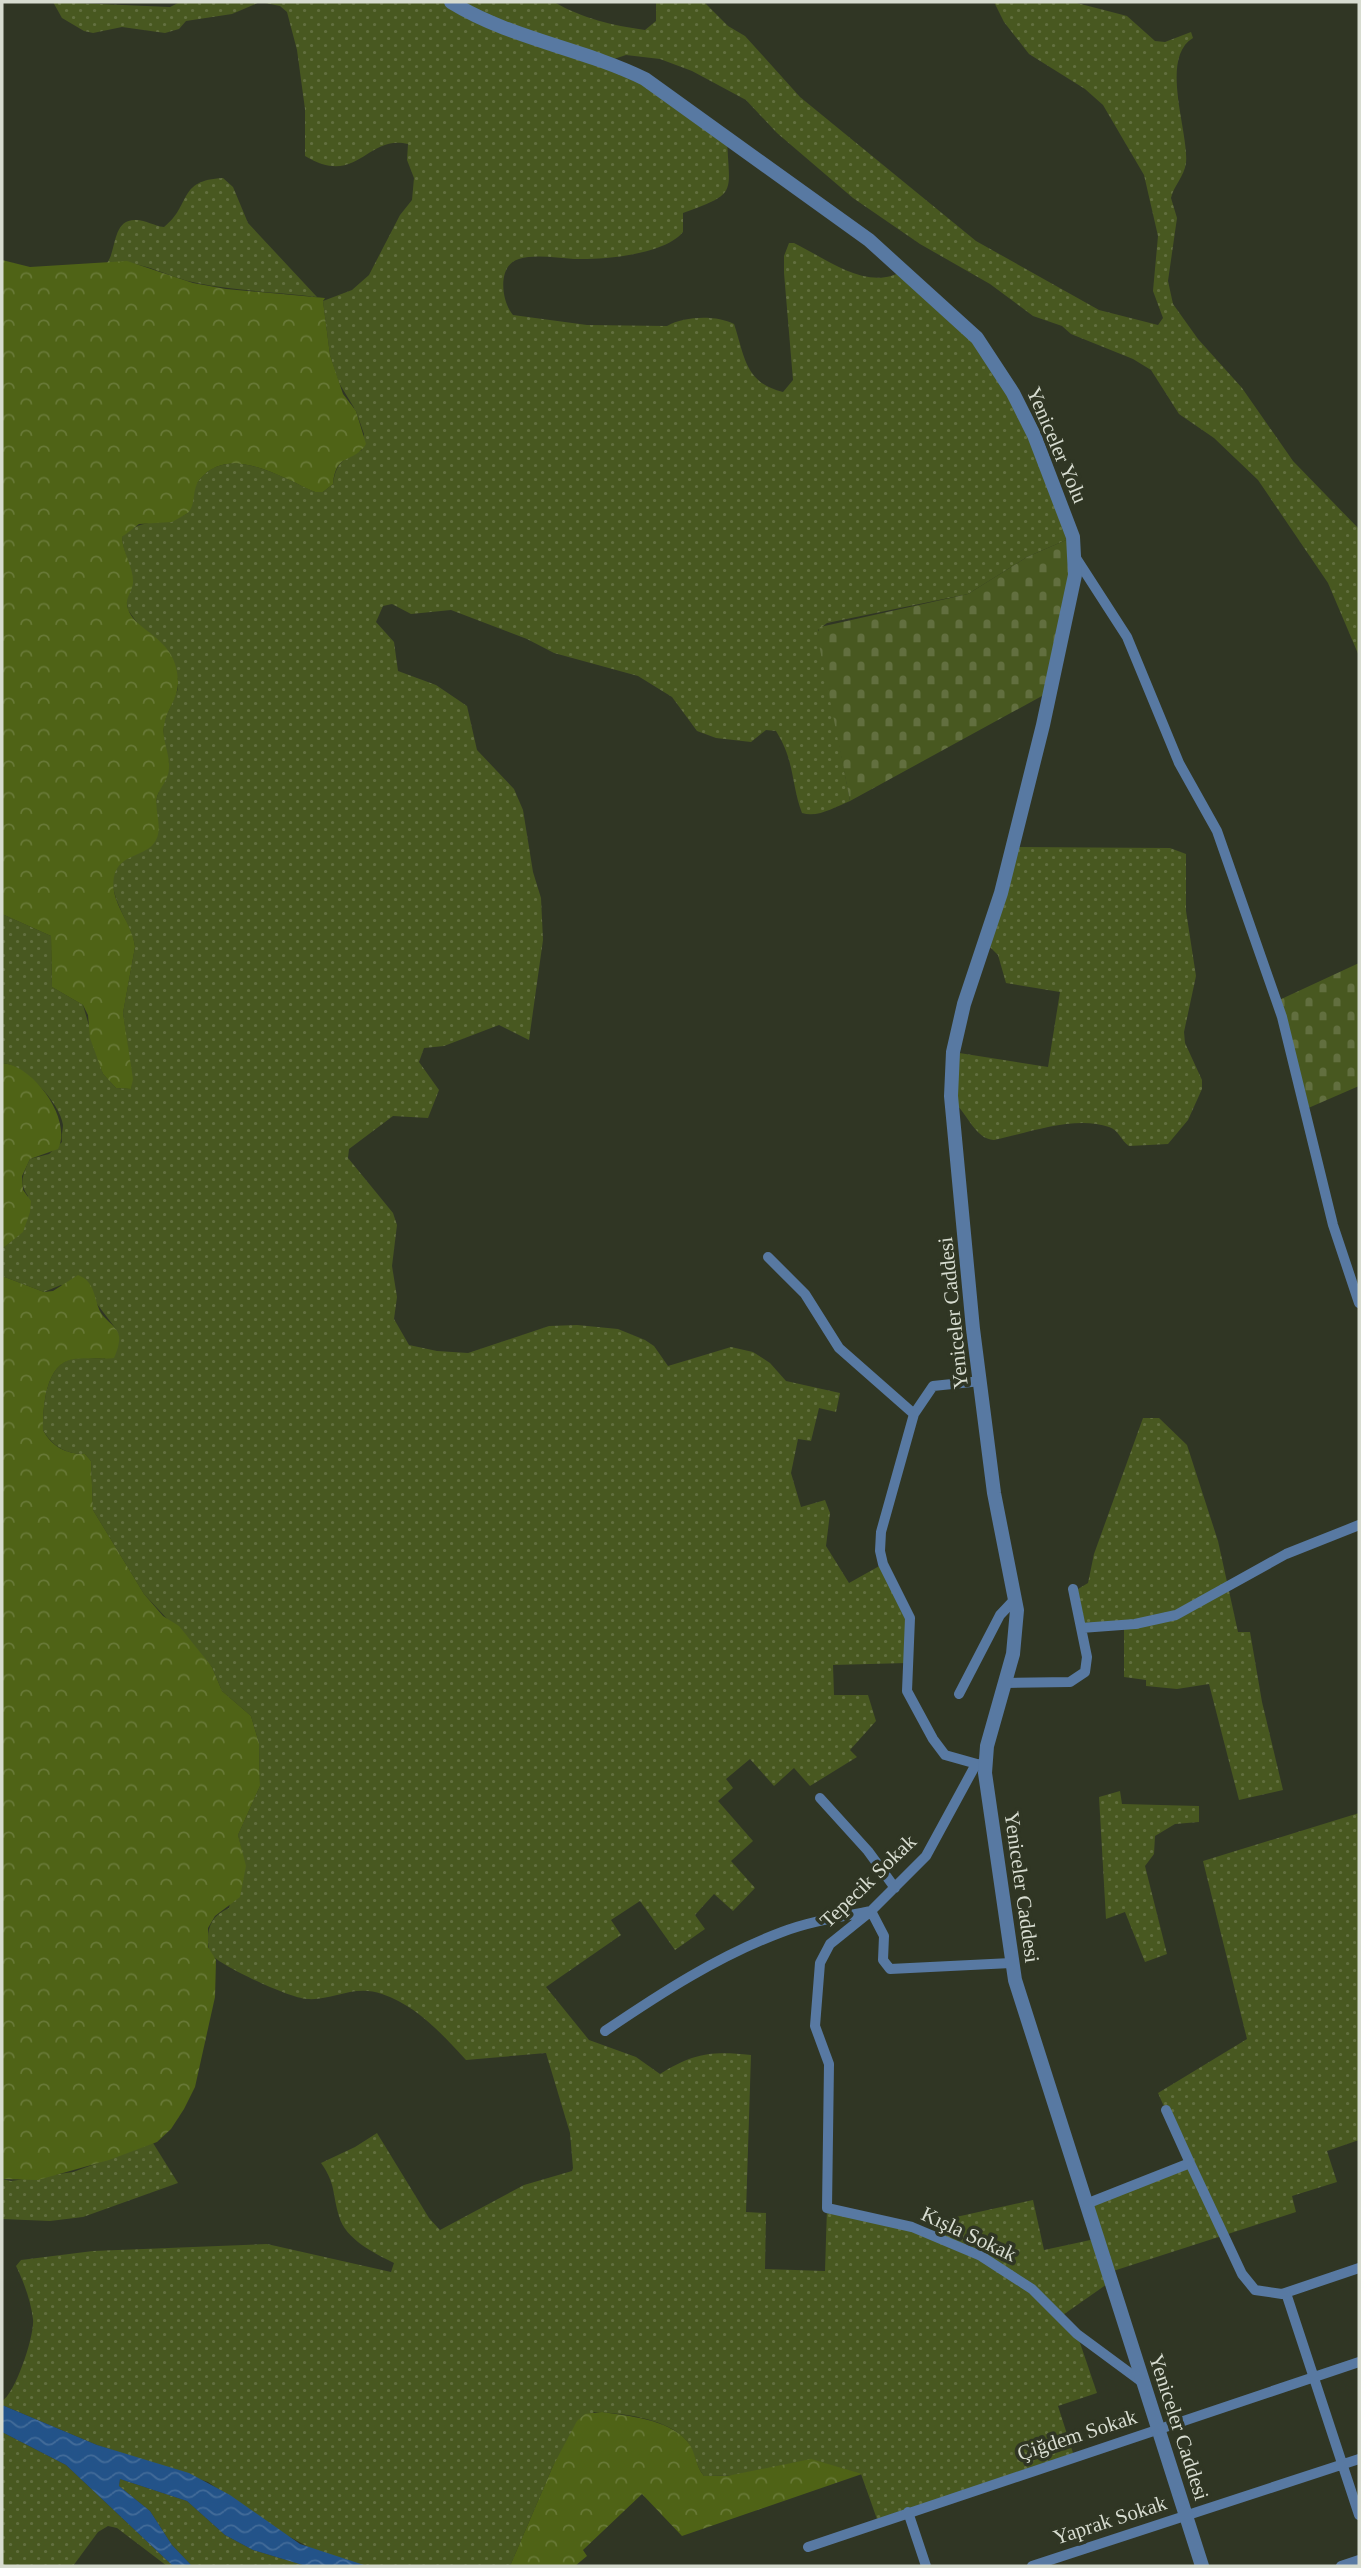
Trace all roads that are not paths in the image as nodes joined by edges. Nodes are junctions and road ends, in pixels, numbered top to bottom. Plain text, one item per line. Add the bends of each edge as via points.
1 (451, 2) edge
2 (1076, 558) junction
3 (961, 1192) joint
4 (768, 1257) dead end
5 (1359, 1303) edge
6 (981, 1381) junction
7 (914, 1414) junction
8 (1359, 1525) edge
9 (1073, 1589) dead end
10 (1016, 1598) junction
11 (1081, 1628) junction
12 (1006, 1684) junction
13 (959, 1695) dead end
14 (981, 1763) junction
15 (820, 1798) dead end
16 (895, 1888) junction
17 (871, 1911) junction
18 (1011, 1963) junction
19 (605, 2031) dead end
20 (1166, 2110) dead end
21 (1190, 2163) junction
22 (1086, 2204) junction
23 (827, 2208) joint
24 (1359, 2268) edge
25 (1286, 2293) junction
26 (1359, 2362) edge
27 (1315, 2377) junction
28 (1142, 2382) junction
29 (1157, 2429) junction
30 (1359, 2459) edge
31 (1343, 2465) junction
32 (908, 2512) junction
33 (1186, 2515) junction
34 (1359, 2515) edge
35 (808, 2547) dead end
36 (1359, 2560) edge
37 (926, 2566) edge
38 (1032, 2566) edge
39 (1202, 2566) edge
40 (1341, 2566) edge

1 - 2 street, Yeniceler Yolu via 512,31 607,61 645,79 869,240 925,288 978,338 1013,393 1057,490
2 - 3 street, Yeniceler Yolu via 1023,813 955,1039 951,1096
2 - 5 street via 1127,637 1180,763 1217,831 1282,1017 1333,1225
3 - 6 street, Yeniceler Caddesi
4 - 7 street via 805,1294 828,1334 850,1360
6 - 7 street via 933,1386
6 - 10 street, Yeniceler Caddesi via 994,1493
7 - 14 street via 881,1532 881,1558 910,1618 905,1675 909,1700 945,1755
8 - 11 street via 1286,1553 1177,1615
9 - 11 street
10 - 12 street, Yeniceler Caddesi via 1016,1639
10 - 13 street via 1000,1615
11 - 12 street via 1087,1657 1082,1677 1070,1682
12 - 14 street, Yeniceler Caddesi
14 - 16 street, Tepecik Sokak via 937,1839
14 - 18 street, Yeniceler Caddesi
15 - 16 street
16 - 17 street, Tepecik Sokak
17 - 18 street via 884,1936 883,1960 890,1969
17 - 19 street via 785,1931 750,1945 665,1991
17 - 23 street, Tepecik Sokak via 831,1944 817,1976 816,2034 829,2064
18 - 22 street, Yeniceler Caddesi
20 - 21 street
21 - 22 street
21 - 25 street via 1246,2281 1258,2292
22 - 28 street, Yeniceler Caddesi
23 - 28 street, Kışla Sokak via 912,2227 981,2256 1032,2289 1077,2334
24 - 25 street
25 - 27 street
26 - 27 street, Çiğdem Sokak
27 - 29 street, Çiğdem Sokak
27 - 31 street
28 - 29 street, Yeniceler Caddesi
29 - 32 street, Çiğdem Sokak
29 - 33 street, Yeniceler Caddesi
30 - 31 street, Yaprak Sokak
31 - 33 street, Yaprak Sokak
31 - 34 street
32 - 35 street, Çiğdem Sokak
32 - 37 street
33 - 38 street, Yaprak Sokak
33 - 39 street, Yeniceler Caddesi
36 - 40 street

